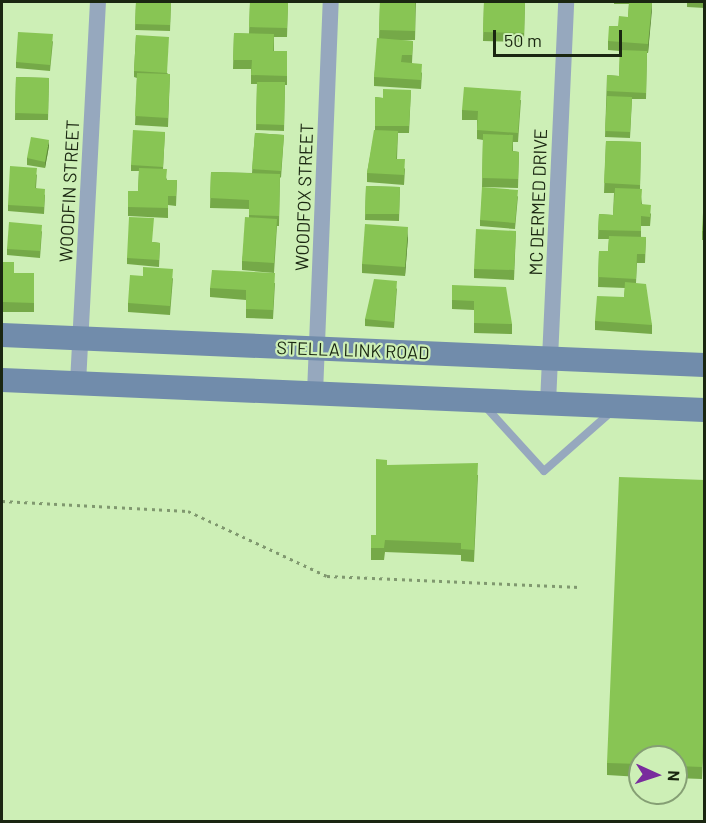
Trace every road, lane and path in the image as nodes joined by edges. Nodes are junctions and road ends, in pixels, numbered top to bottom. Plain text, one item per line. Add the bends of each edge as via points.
1 (98, 2) edge
2 (331, 2) edge
3 (566, 2) edge
4 (2, 335) edge
5 (81, 338) junction
6 (317, 348) junction
7 (551, 358) junction
8 (705, 365) edge
9 (2, 380) edge
10 (78, 383) junction
11 (315, 393) junction
12 (479, 400) junction
13 (548, 403) junction
14 (618, 406) junction
15 (705, 410) edge
16 (2, 501) edge
17 (579, 587) dead end

1 - 5 street, WOODFIN STREET
2 - 6 street, WOODFOX STREET
3 - 7 street, MC DERMED DRIVE
4 - 5 main road, STELLA LINK ROAD
5 - 6 main road, STELLA LINK ROAD
5 - 10 street, WOODFIN STREET
6 - 7 main road, STELLA LINK ROAD
6 - 11 street, WOODFOX STREET
7 - 8 main road, STELLA LINK ROAD
7 - 13 street, MC DERMED DRIVE
9 - 10 main road
10 - 11 main road
11 - 12 main road
12 - 13 main road
12 - 14 lane via 544,471
13 - 14 main road
14 - 15 main road
16 - 17 path via 188,511 327,576

